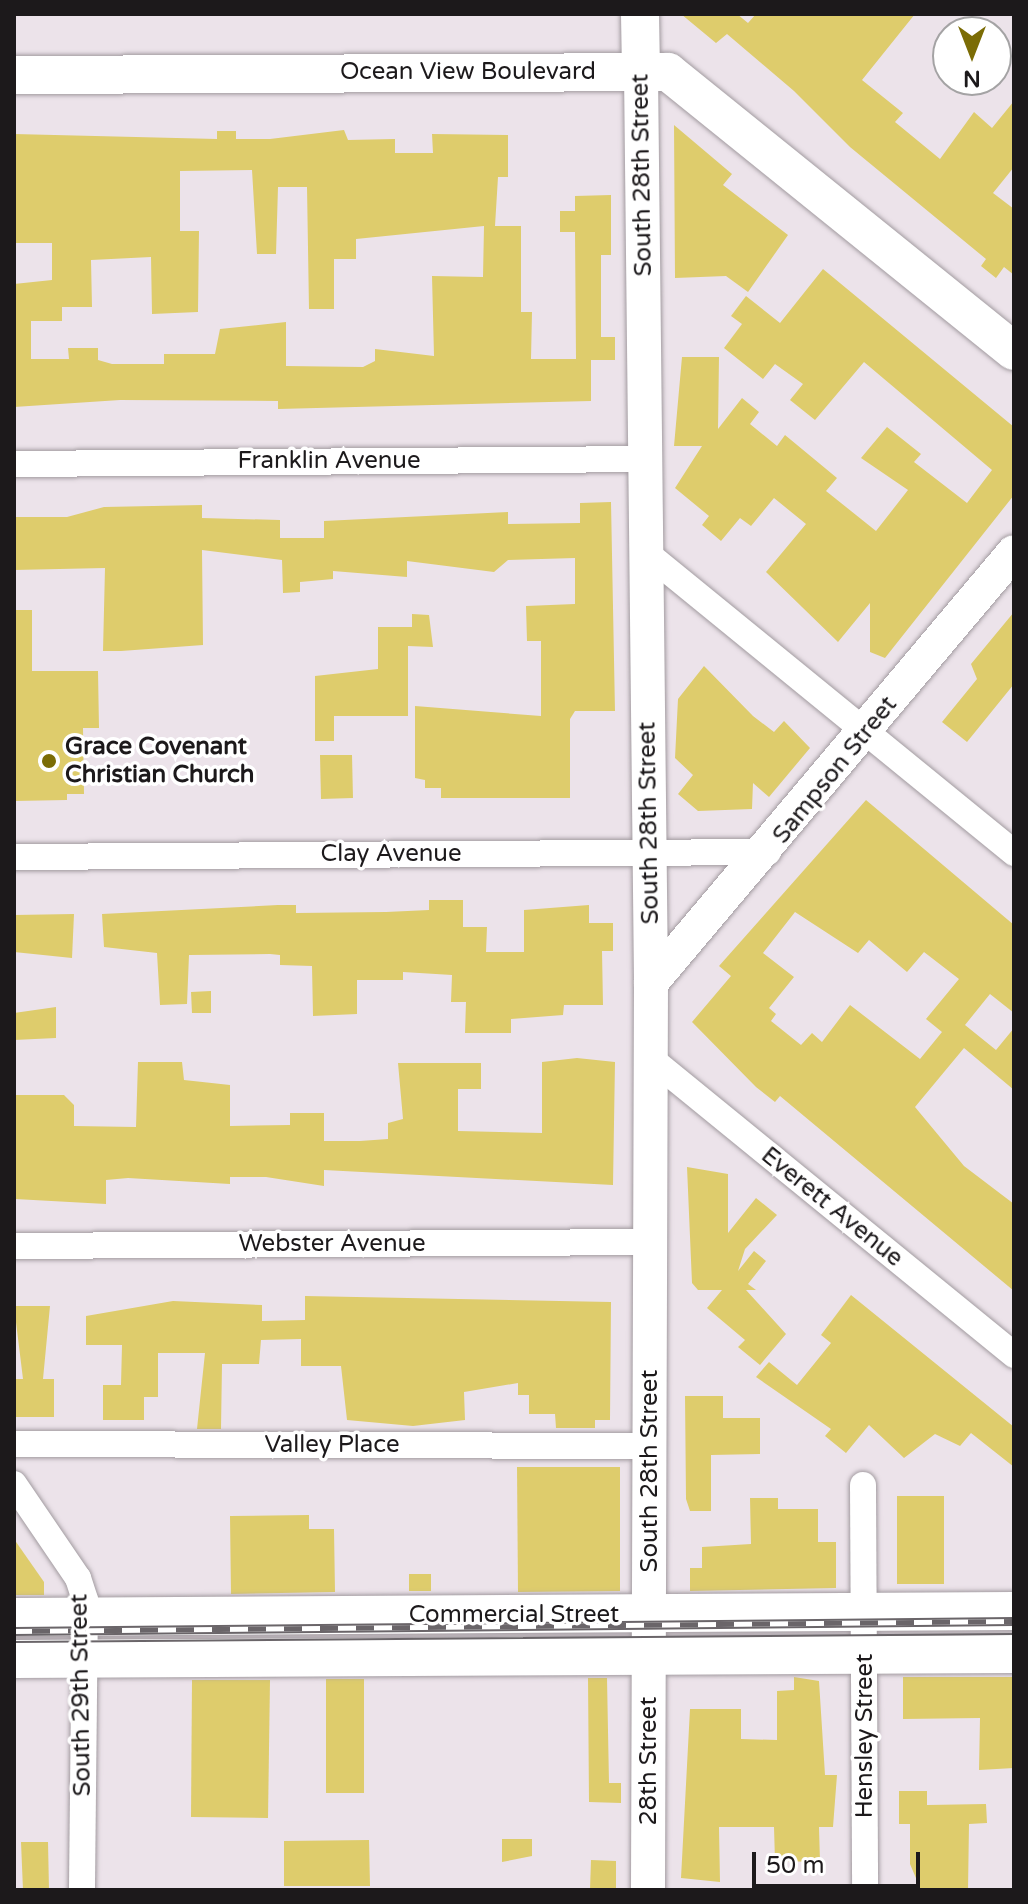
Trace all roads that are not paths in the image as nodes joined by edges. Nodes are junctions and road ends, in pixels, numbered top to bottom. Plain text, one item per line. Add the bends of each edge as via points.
1 (640, 14) edge
2 (641, 72) junction
3 (14, 75) edge
4 (1014, 351) edge
5 (645, 459) junction
6 (14, 464) edge
7 (644, 551) junction
8 (1014, 552) edge
9 (866, 732) junction
10 (768, 852) junction
11 (650, 853) junction
12 (1014, 853) edge
13 (14, 857) edge
14 (651, 983) junction
15 (650, 1058) junction
16 (650, 1242) junction
17 (14, 1246) edge
18 (1014, 1355) edge
19 (14, 1444) edge
20 (650, 1446) junction
21 (14, 1484) edge
22 (863, 1485) dead end
23 (1014, 1611) edge
24 (84, 1616) junction
25 (14, 1617) edge
26 (864, 1633) junction
27 (649, 1634) junction
28 (1014, 1654) edge
29 (84, 1658) junction
30 (14, 1659) edge
31 (82, 1890) edge
32 (648, 1890) edge
33 (865, 1890) edge

1 - 2 main road, South 28th Street
2 - 3 main road, Ocean View Boulevard
2 - 4 main road, Ocean View Boulevard via 680,77
2 - 5 street, South 28th Street
5 - 6 street, Franklin Avenue
5 - 7 street, South 28th Street
7 - 9 street
7 - 11 street, South 28th Street
8 - 9 street, Sampson Street
9 - 10 street, Sampson Street
9 - 12 street
10 - 11 street, Clay Avenue
10 - 14 street, Sampson Street
11 - 13 street, Clay Avenue
11 - 14 street, South 28th Street
14 - 15 street, South 28th Street
15 - 16 street, South 28th Street
15 - 18 street, Everett Avenue
16 - 17 street, Webster Avenue
16 - 20 street, South 28th Street
19 - 20 street, Valley Place
20 - 27 street, South 28th Street
21 - 24 street, South 29th Street via 78,1578
22 - 26 street, Hensley Street
23 - 26 main road, Commercial Street
24 - 25 main road, Commercial Street
24 - 27 main road, Commercial Street
24 - 29 street, South 29th Street
26 - 27 main road, Commercial Street
26 - 28 main road
26 - 33 street, Hensley Street
27 - 29 main road
27 - 32 street, 28th Street
29 - 30 main road
29 - 31 street, South 29th Street

